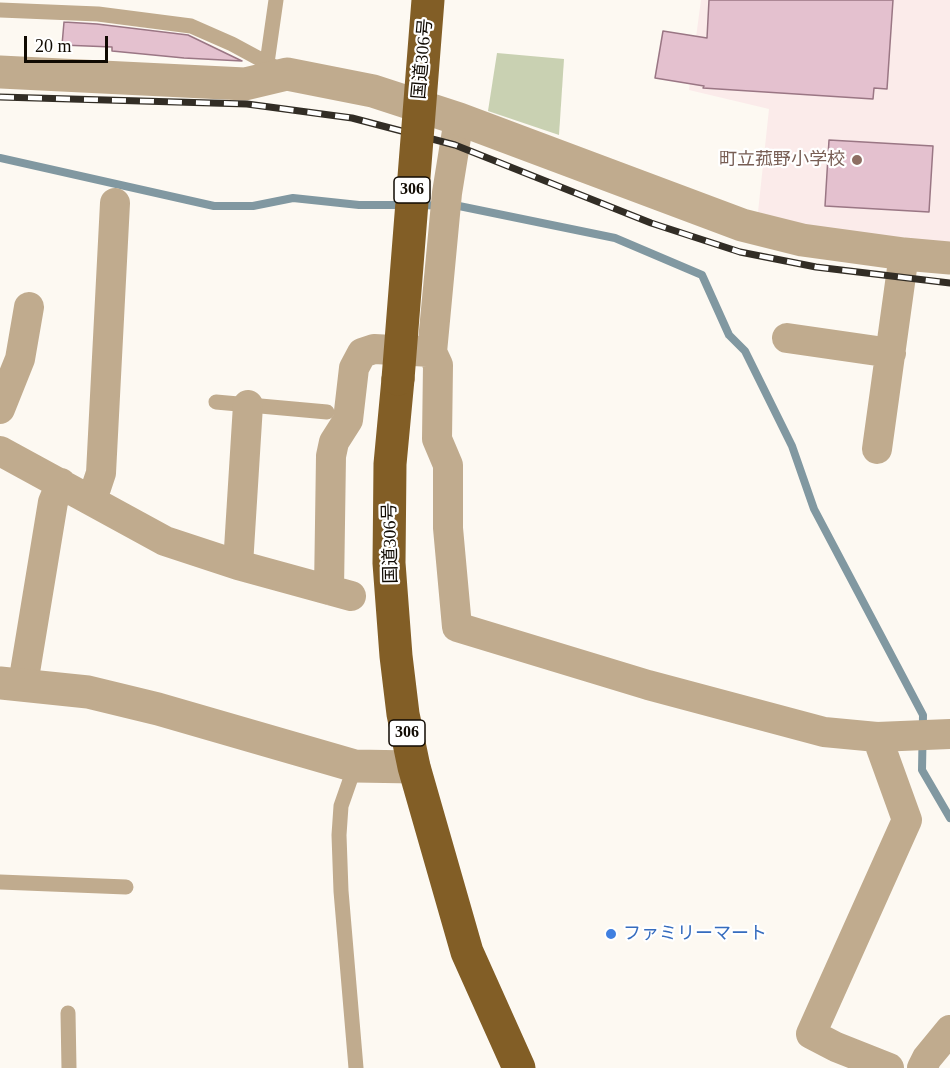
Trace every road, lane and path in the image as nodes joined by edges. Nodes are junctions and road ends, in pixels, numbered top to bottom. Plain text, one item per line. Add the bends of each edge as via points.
1 (276, 0) edge
2 (428, 0) edge
3 (0, 10) edge
4 (277, 69) junction
5 (0, 72) edge
6 (459, 119) junction
7 (115, 203) dead end
8 (904, 254) junction
9 (950, 258) edge
10 (29, 307) dead end
11 (787, 338) dead end
12 (432, 352) junction
13 (891, 353) junction
14 (216, 402) dead end
15 (248, 405) junction
16 (0, 409) edge
17 (327, 412) dead end
18 (877, 449) dead end
19 (0, 451) edge
20 (61, 483) junction
21 (92, 500) junction
22 (238, 565) junction
23 (11, 684) edge
24 (946, 734) edge
25 (890, 736) junction
26 (355, 766) junction
27 (414, 767) junction
28 (0, 882) edge
29 (126, 887) dead end
30 (68, 1013) dead end
31 (950, 1030) edge
32 (69, 1068) edge
33 (356, 1068) edge
34 (519, 1068) edge
35 (889, 1068) edge
36 (922, 1068) edge

1 - 4 lane
2 - 27 highway, 国道306号 / 306, bridge via 390,464 390,563 396,656
3 - 4 lane via 98,14 191,26
4 - 5 street via 245,84
4 - 6 street via 373,91
6 - 8 street via 742,225 802,240
6 - 12 street via 447,193
7 - 21 street via 101,473
8 - 9 street
8 - 13 street
10 - 16 street via 20,359
11 - 13 street
12 - 22 street via 374,349 362,353 354,368 348,420 334,442 331,456 340,593
12 - 25 street via 438,365 437,440 448,465 448,528 457,627 648,685 824,732
13 - 18 street
14 - 15 lane
15 - 17 lane
15 - 22 street
19 - 20 street
20 - 21 street
20 - 23 street via 52,502
21 - 22 street via 165,541
23 - 26 street via 88,692
24 - 25 street
25 - 35 street via 906,820 810,1034
26 - 27 street
26 - 33 lane via 341,806 339,835
27 - 34 highway, 国道306号 / 306 via 467,952
28 - 29 lane
30 - 32 lane
31 - 36 street

